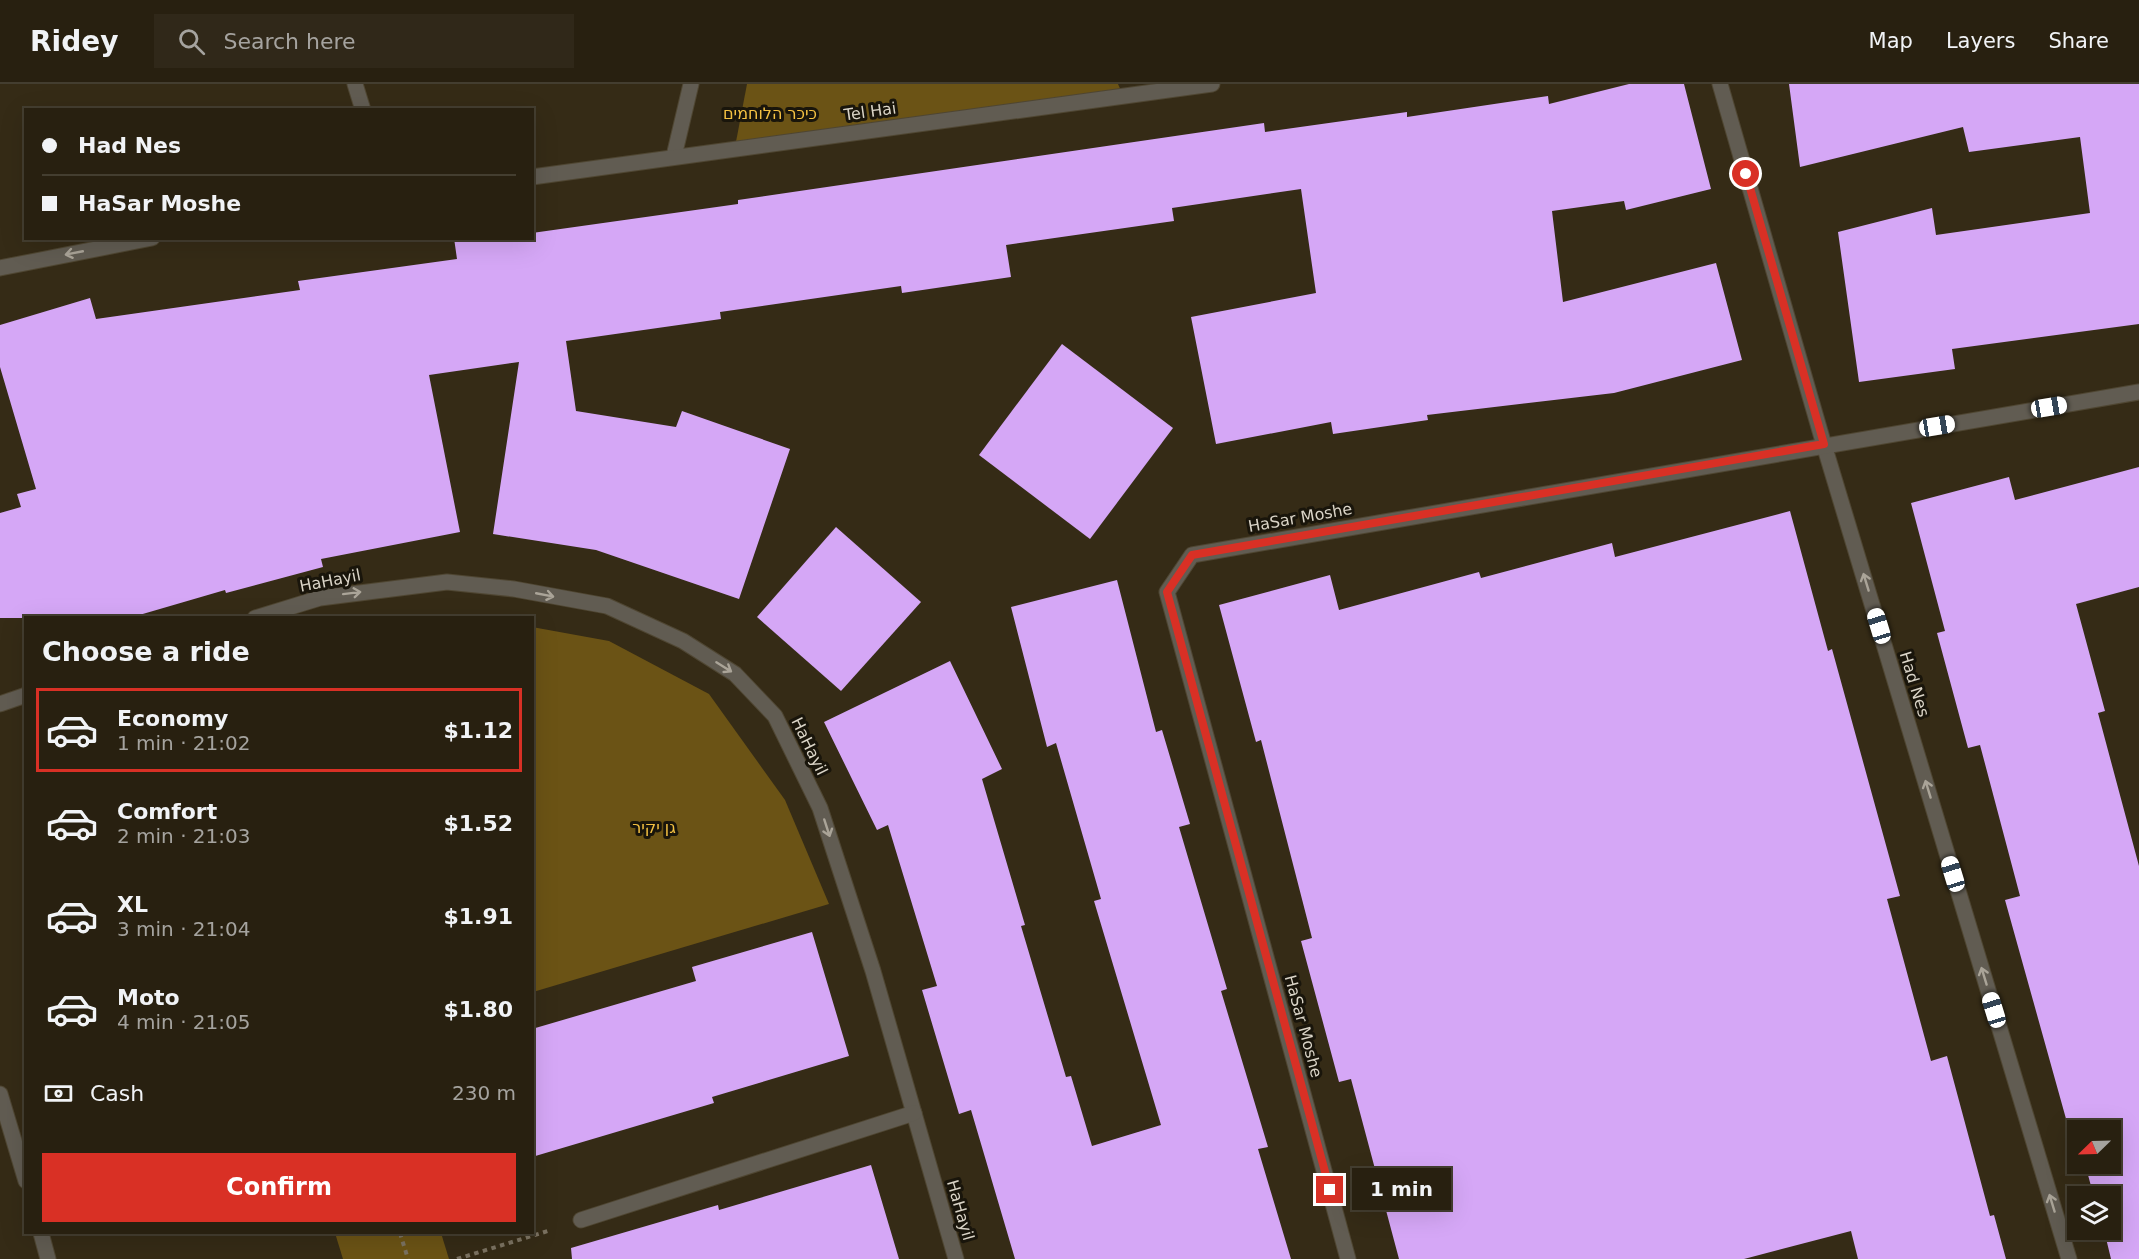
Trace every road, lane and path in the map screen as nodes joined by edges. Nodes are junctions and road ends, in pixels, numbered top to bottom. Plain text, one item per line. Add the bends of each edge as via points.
1 (355, 84) edge
2 (691, 84) edge
3 (1212, 84) edge
4 (1720, 84) edge
5 (1157, 87) edge
6 (362, 108) edge
7 (674, 156) junction
8 (534, 177) edge
9 (142, 240) edge
10 (0, 268) edge
11 (2139, 392) edge
12 (1824, 444) junction
13 (262, 616) edge
14 (24, 696) edge
15 (0, 704) edge
16 (0, 1094) edge
17 (914, 1113) junction
18 (24, 1174) edge
19 (581, 1220) joint
20 (41, 1234) edge
21 (400, 1234) edge
22 (48, 1259) edge
23 (408, 1259) edge
24 (457, 1259) edge
25 (956, 1259) edge
26 (1348, 1259) edge
27 (2069, 1259) edge

1 - 6 street
2 - 7 street
3 - 5 street, Tel Hai
4 - 12 street, Had Nes
5 - 7 street, Tel Hai
7 - 8 street, Tel Hai
9 -> 10 street
11 - 12 street, HaSar Moshe
12 - 26 street, HaSar Moshe via 1192,555 1167,592
27 -> 12 street, Had Nes
13 -> 17 street, HaHayil via 320,598 447,582 514,589 607,606 683,641 735,674 776,716 820,808
14 - 15 street
16 - 18 street
17 - 19 street
17 - 25 street, HaHayil
19 - 24 path
20 - 22 street
21 - 23 path

